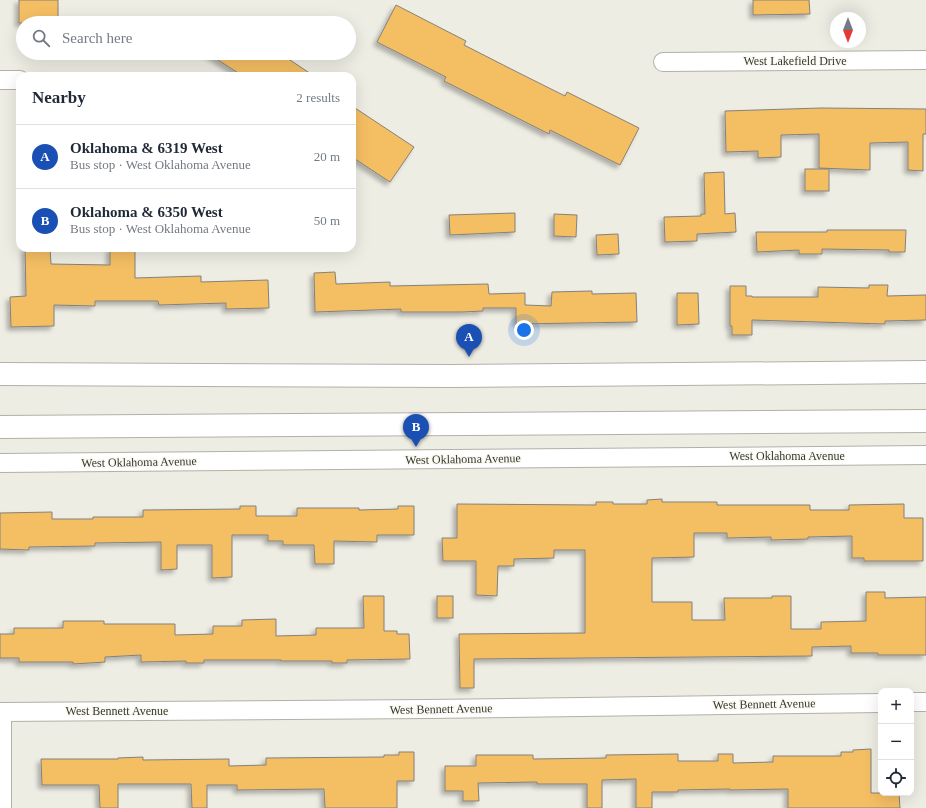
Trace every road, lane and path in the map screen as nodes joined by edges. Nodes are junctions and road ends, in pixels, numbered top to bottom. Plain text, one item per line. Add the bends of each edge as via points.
1 (926, 60) edge
2 (663, 62) dead end
3 (0, 80) edge
4 (16, 80) edge
5 (926, 372) edge
6 (0, 374) edge
7 (926, 421) edge
8 (0, 427) edge
9 (926, 455) edge
10 (0, 463) edge
11 (914, 702) edge
12 (926, 702) edge
13 (878, 703) edge
14 (1, 712) edge
15 (2, 808) edge

1 - 2 street, West Lakefield Drive
3 - 4 street
5 - 6 main road via 459,376
7 - 8 main road
9 - 10 street, West Oklahoma Avenue
11 - 12 street
13 - 14 street, West Bennett Avenue
14 - 15 street

